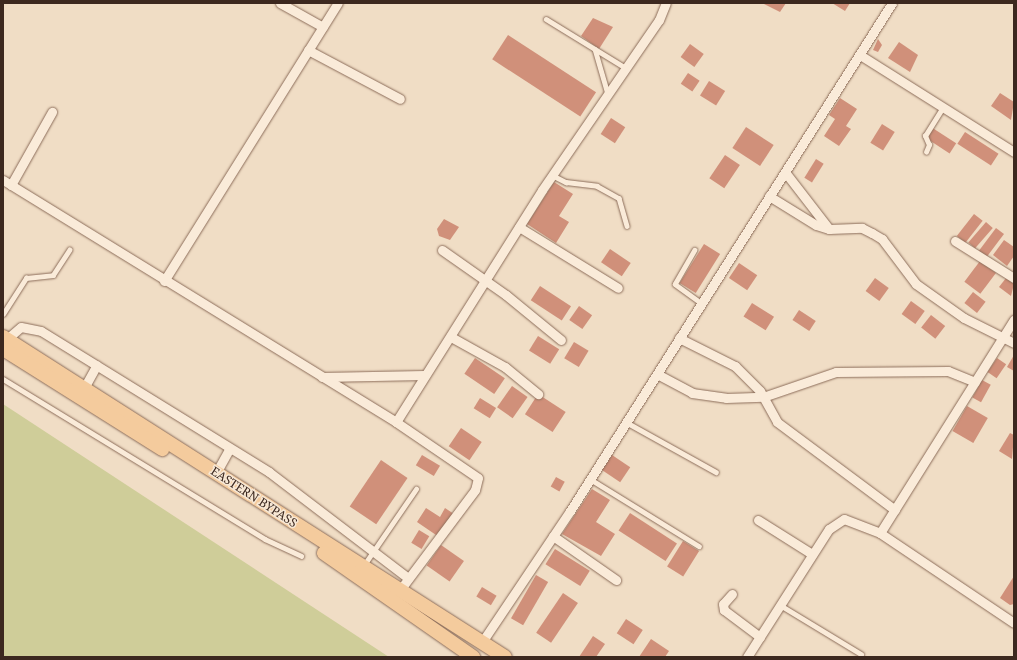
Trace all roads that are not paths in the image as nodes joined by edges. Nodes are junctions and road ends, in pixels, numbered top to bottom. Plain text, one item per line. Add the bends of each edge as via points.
1 (280, 3) edge
2 (338, 3) edge
3 (666, 3) edge
4 (892, 3) edge
5 (546, 19) dead end
6 (323, 27) junction
7 (595, 49) junction
8 (308, 50) junction
9 (860, 54) junction
10 (626, 68) junction
11 (608, 94) junction
12 (400, 99) dead end
13 (943, 107) junction
14 (52, 112) dead end
15 (926, 152) dead end
16 (1014, 152) edge
17 (785, 172) junction
18 (552, 175) junction
19 (7, 183) edge
20 (769, 196) junction
21 (627, 226) dead end
22 (519, 227) junction
23 (828, 229) junction
24 (955, 241) dead end
25 (70, 250) dead end
26 (442, 250) dead end
27 (695, 250) dead end
28 (1014, 278) edge
29 (485, 280) junction
30 (164, 281) junction
31 (618, 288) dead end
32 (701, 303) junction
33 (3, 314) edge
34 (1014, 319) edge
35 (1003, 336) junction
36 (451, 337) junction
37 (679, 338) junction
38 (561, 340) dead end
39 (4, 342) edge
40 (1014, 343) edge
41 (97, 365) junction
42 (53, 374) junction
43 (657, 374) junction
44 (424, 375) junction
45 (322, 377) junction
46 (3, 380) edge
47 (975, 382) junction
48 (84, 388) junction
49 (538, 394) dead end
50 (763, 396) junction
51 (396, 422) junction
52 (626, 422) junction
53 (229, 450) junction
54 (716, 472) dead end
55 (216, 473) junction
56 (590, 479) junction
57 (416, 489) dead end
58 (894, 510) junction
59 (758, 520) dead end
60 (880, 533) junction
61 (553, 536) junction
62 (699, 546) dead end
63 (373, 552) junction
64 (812, 554) junction
65 (301, 556) dead end
66 (363, 566) junction
67 (408, 578) junction
68 (616, 580) dead end
69 (400, 590) junction
70 (732, 594) dead end
71 (780, 605) junction
72 (1014, 623) edge
73 (760, 637) junction
74 (482, 642) junction
75 (861, 654) dead end
76 (473, 657) edge
77 (505, 657) edge
78 (747, 657) edge

1 - 6 street
2 - 6 street
3 - 10 street
4 - 9 street
5 - 7 lane
6 - 8 street
7 - 10 lane
7 - 11 lane
8 - 12 street
8 - 30 street
9 - 13 street
9 - 17 street
10 - 11 street
11 - 18 street
13 - 15 lane via 925,136 929,144
13 - 16 street
14 - 19 street
17 - 20 street
17 - 23 street
18 - 21 lane via 566,182 597,186 619,198
18 - 22 street
19 - 30 street
20 - 23 street via 816,225
20 - 32 street
22 - 29 street
22 - 31 street
23 - 35 street via 862,228 882,239 916,284 964,318
24 - 28 street
25 - 33 lane via 53,274 26,278
26 - 29 street
27 - 32 lane via 675,284
29 - 36 street
29 - 38 street
30 - 45 street
32 - 37 street
34 - 35 street
35 - 40 street
35 - 47 street
36 - 44 street
36 - 49 street via 505,367
37 - 43 street
37 - 50 street via 735,366
39 - 41 street via 21,327 28,326
39 - 42 main road, EASTERN BYPASS
41 - 48 street
41 - 53 street
42 - 48 main road, EASTERN BYPASS
42 - 76 main road, EASTERN BYPASS via 350,570
43 - 50 street via 702,396
43 - 52 street
44 - 45 street
44 - 51 street
45 - 51 street
46 - 65 lane via 265,539
47 - 50 street via 948,371 836,372
47 - 58 street
48 - 55 main road, EASTERN BYPASS
50 - 58 street via 777,422
51 - 67 street via 474,475 479,484
52 - 54 lane
52 - 56 street
53 - 55 street
53 - 63 street via 283,482
55 - 66 main road, EASTERN BYPASS
56 - 61 street
56 - 62 lane
57 - 63 lane
58 - 60 street
59 - 64 street
60 - 64 street via 851,520 839,520
60 - 72 street
61 - 68 street
61 - 74 street
63 - 66 lane
63 - 67 street
64 - 71 street
66 - 69 main road, EASTERN BYPASS
67 - 69 street
69 - 74 main road, EASTERN BYPASS
70 - 73 street via 723,604 724,610
71 - 73 street
71 - 75 lane
73 - 78 street
74 - 77 main road, EASTERN BYPASS

